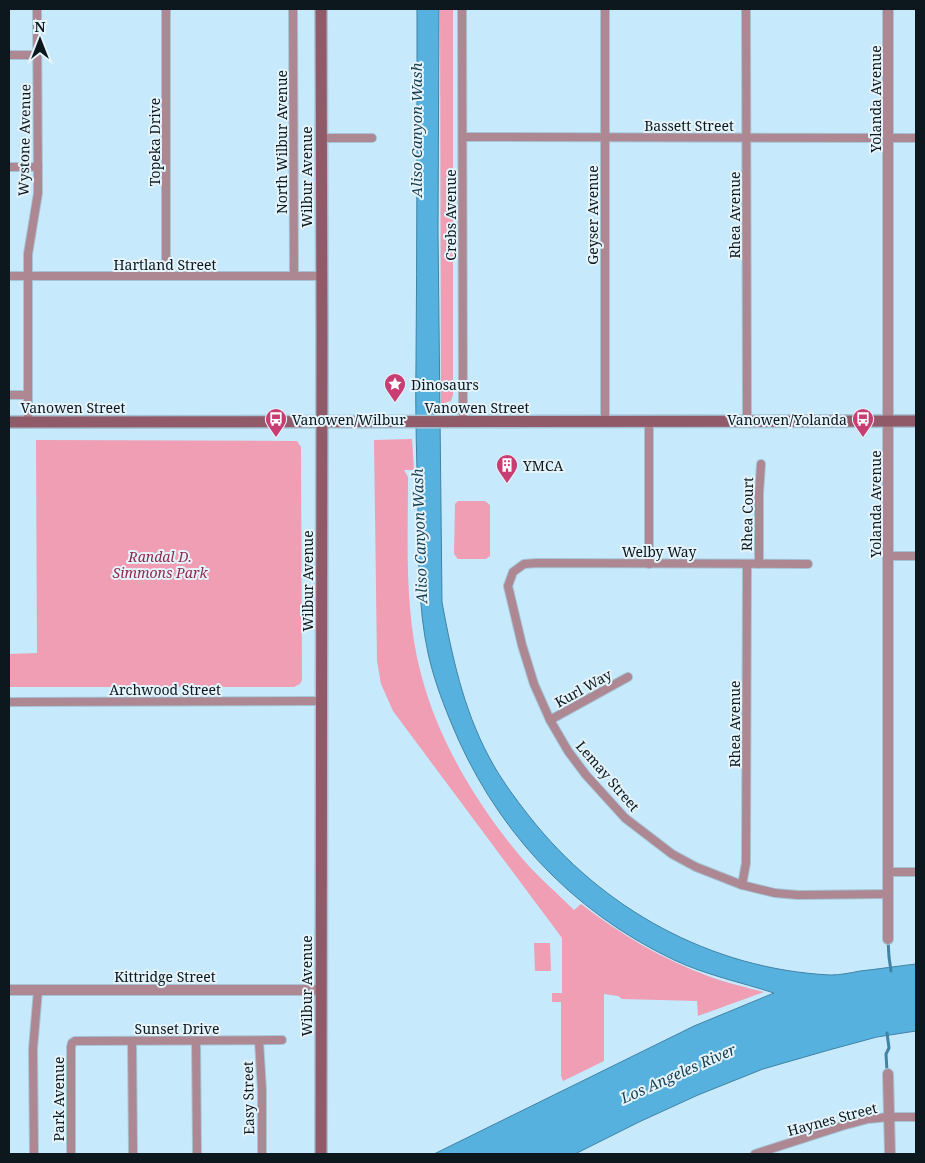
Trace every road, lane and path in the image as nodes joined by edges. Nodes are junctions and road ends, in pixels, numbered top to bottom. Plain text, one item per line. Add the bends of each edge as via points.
1 (37, 9) edge
2 (166, 9) edge
3 (293, 9) edge
4 (320, 9) edge
5 (462, 9) edge
6 (605, 9) edge
7 (746, 9) edge
8 (888, 9) edge
9 (9, 55) edge
10 (37, 55) junction
11 (462, 137) junction
12 (746, 137) junction
13 (321, 138) junction
14 (372, 138) dead end
15 (605, 138) junction
16 (889, 138) junction
17 (916, 138) edge
18 (9, 166) edge
19 (38, 166) junction
20 (9, 276) edge
21 (28, 276) junction
22 (166, 276) junction
23 (294, 276) junction
24 (322, 276) junction
25 (9, 395) edge
26 (28, 395) junction
27 (463, 421) junction
28 (747, 421) junction
29 (889, 421) junction
30 (916, 421) edge
31 (9, 422) edge
32 (28, 422) junction
33 (322, 422) junction
34 (605, 422) junction
35 (649, 422) junction
36 (762, 464) dead end
37 (889, 556) junction
38 (916, 556) edge
39 (649, 564) junction
40 (747, 564) junction
41 (760, 564) junction
42 (808, 564) dead end
43 (513, 572) joint
44 (628, 677) dead end
45 (321, 700) junction
46 (9, 702) edge
47 (550, 720) junction
48 (889, 872) junction
49 (916, 872) edge
50 (742, 885) junction
51 (889, 894) junction
52 (888, 939) dead end
53 (9, 990) edge
54 (38, 990) junction
55 (321, 990) junction
56 (259, 1040) junction
57 (282, 1040) dead end
58 (132, 1041) junction
59 (196, 1041) junction
60 (72, 1043) joint
61 (888, 1074) dead end
62 (889, 1117) junction
63 (916, 1117) edge
64 (759, 1153) edge
65 (34, 1154) edge
66 (71, 1154) edge
67 (133, 1154) edge
68 (196, 1154) edge
69 (262, 1154) edge
70 (322, 1154) edge
71 (890, 1154) edge

1 - 10 street, Wystone Avenue
2 - 22 street, Topeka Drive
3 - 23 street, North Wilbur Avenue
4 - 13 main road, Wilbur Avenue
5 - 11 street, Crebs Avenue
6 - 15 street, Geyser Avenue
7 - 12 street, Rhea Avenue
8 - 16 street, Yolanda Avenue
9 - 10 street
10 - 19 street, Wystone Avenue
11 - 15 street, Bassett Street
11 - 27 street, Crebs Avenue
12 - 15 street, Bassett Street
12 - 16 street, Bassett Street
12 - 28 street, Rhea Avenue
13 - 14 street
13 - 24 main road, Wilbur Avenue
15 - 34 street, Geyser Avenue
16 - 17 street, Bassett Street
16 - 29 street, Yolanda Avenue
18 - 19 street
19 - 21 street, Wystone Avenue via 38,194 28,254
20 - 21 street, Hartland Street
21 - 22 street, Hartland Street
21 - 26 street, Wystone Avenue
22 - 23 street, Hartland Street
23 - 24 street, Hartland Street
24 - 33 main road, Wilbur Avenue
25 - 26 street
26 - 32 street, Wystone Avenue
27 - 33 main road, Vanowen Street
27 - 34 main road, Vanowen Street
28 - 29 main road, Vanowen Street
28 - 35 main road, Vanowen Street
29 - 30 main road, Vanowen Street
29 - 37 street, Yolanda Avenue
31 - 32 main road, Vanowen Street
32 - 33 main road, Vanowen Street
33 - 45 main road, Wilbur Avenue
34 - 35 main road, Vanowen Street
35 - 39 street
36 - 41 street, Rhea Court
37 - 38 street
37 - 48 street, Yolanda Avenue
39 - 40 street, Welby Way
39 - 43 street, Welby Way via 537,562 524,564
40 - 41 street, Welby Way
40 - 50 street, Rhea Avenue via 746,863
41 - 42 street, Welby Way
43 - 47 street, Lemay Street via 508,586 522,644 534,684
44 - 47 street, Kurl Way
45 - 46 street, Archwood Street
45 - 55 main road, Wilbur Avenue
47 - 50 street, Lemay Street via 586,775 625,818 672,854
48 - 49 street
48 - 51 street, Yolanda Avenue
50 - 51 street, Lemay Street via 798,895
51 - 52 street, Yolanda Avenue
53 - 54 street, Kittridge Street
54 - 55 street, Kittridge Street
54 - 65 street via 33,1043
55 - 70 main road, Wilbur Avenue
56 - 57 street, Sunset Drive
56 - 59 street, Sunset Drive
56 - 69 street, Easy Street
58 - 59 street, Sunset Drive
58 - 60 street, Sunset Drive
58 - 67 street
59 - 68 street
60 - 66 street, Park Avenue
61 - 62 street
62 - 63 street, Haynes Street
62 - 64 street, Haynes Street via 842,1126
62 - 71 street

